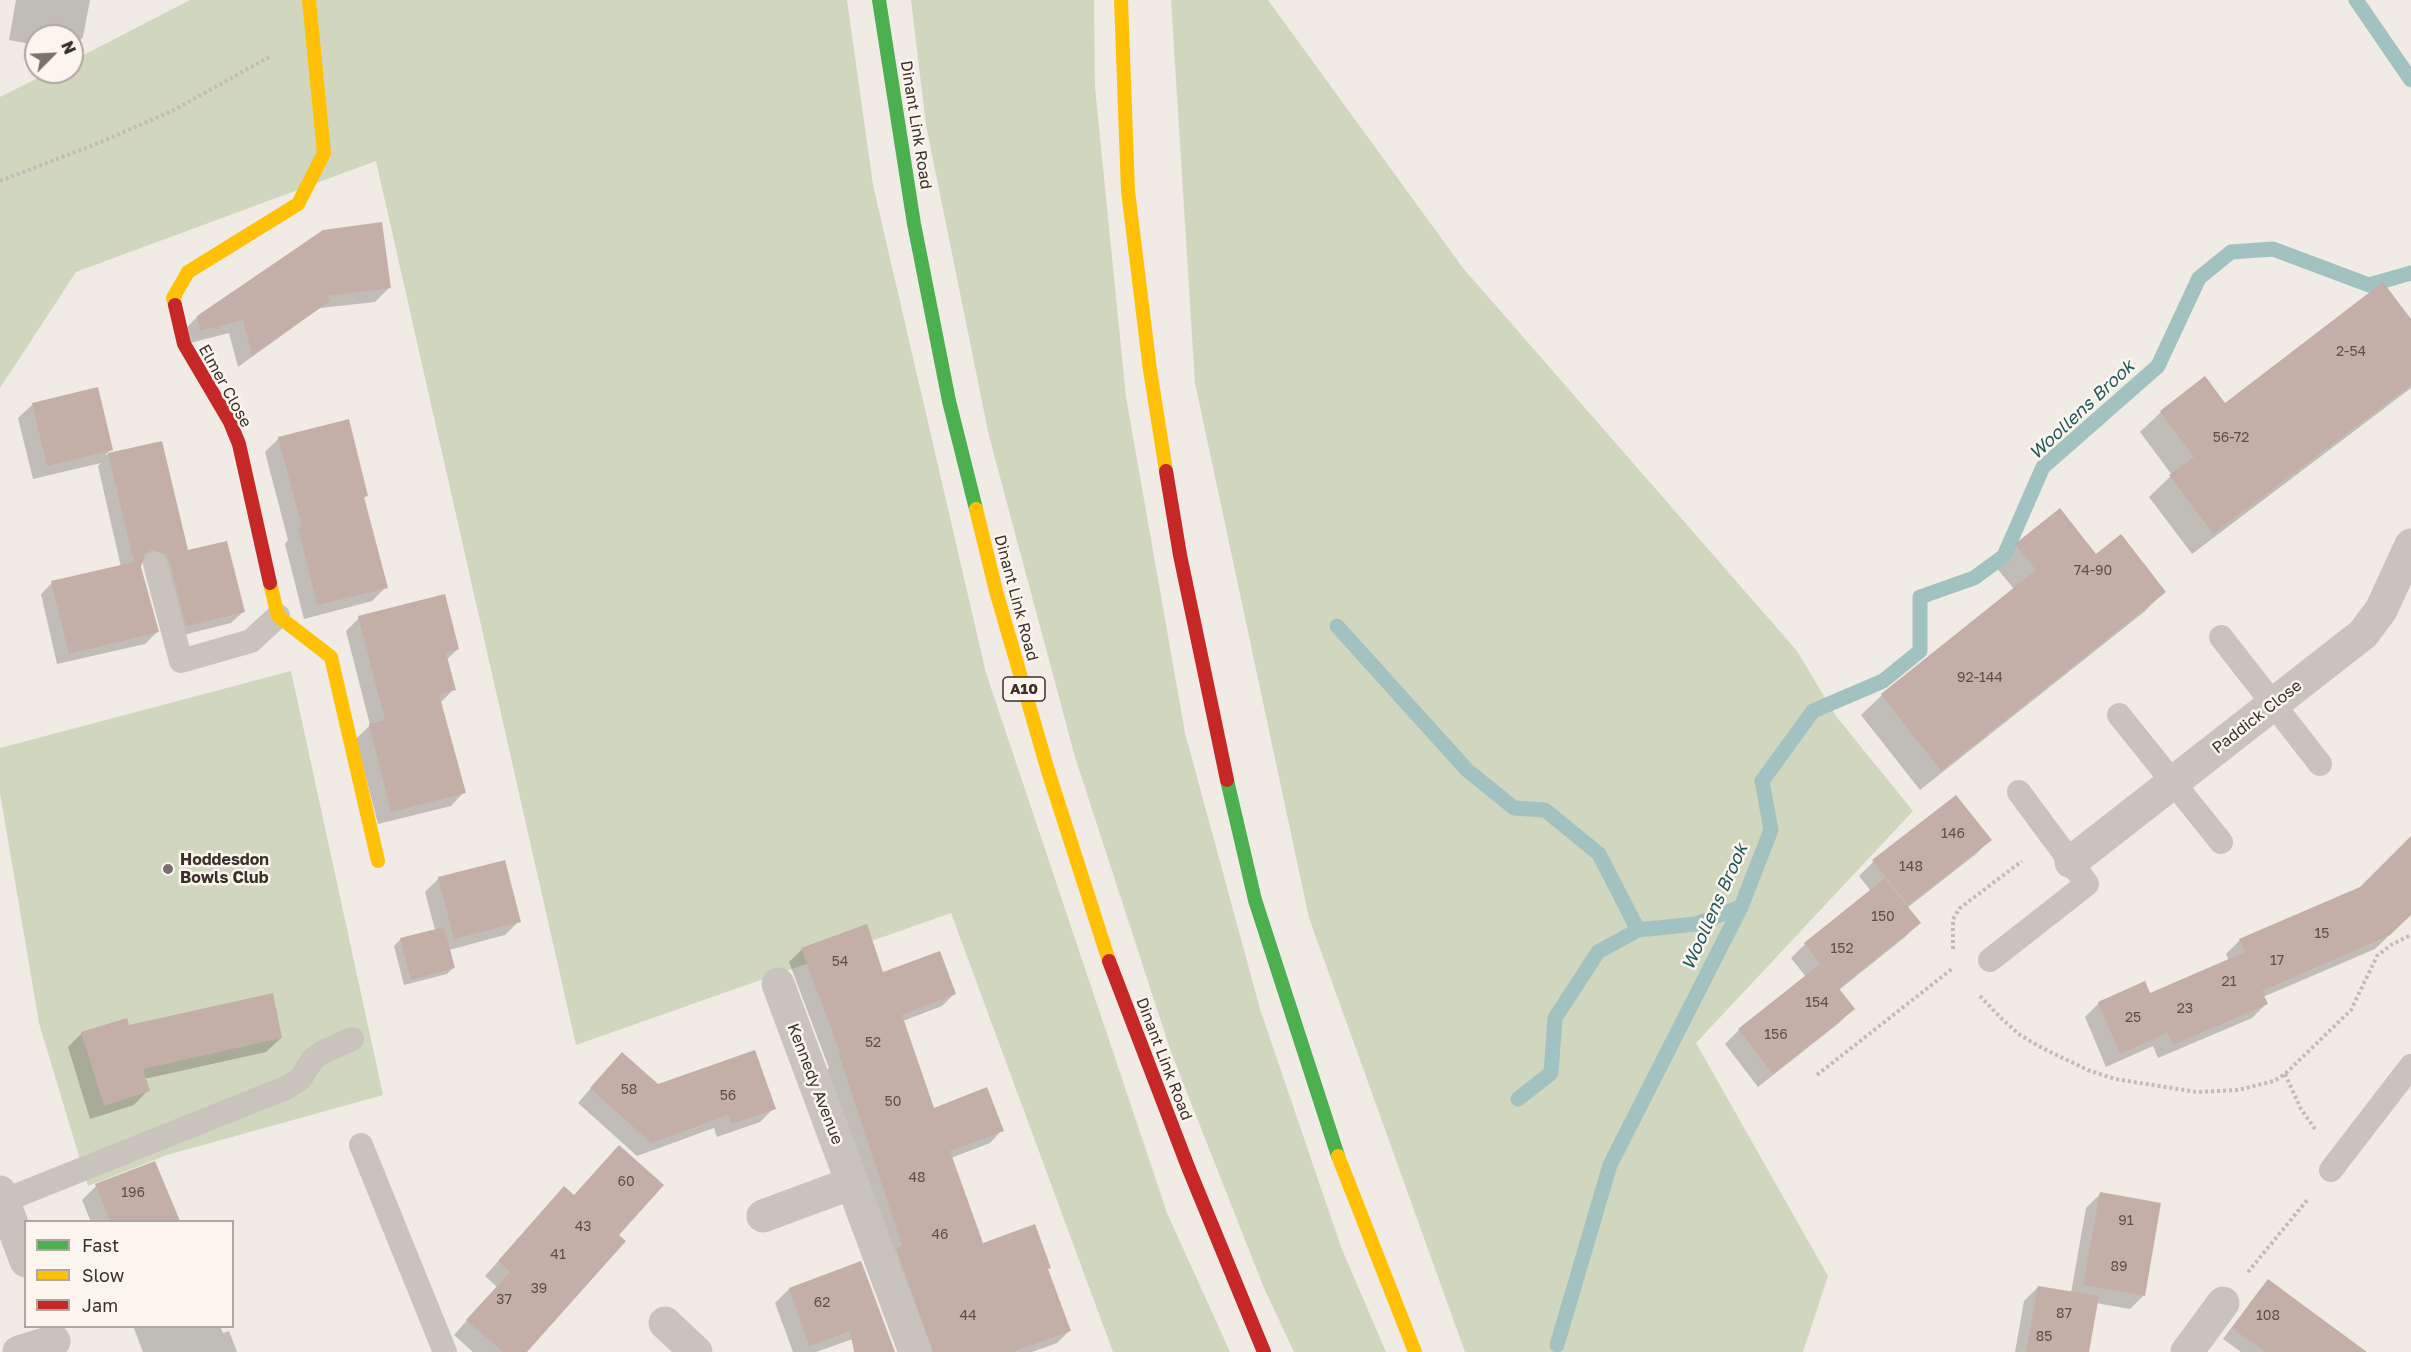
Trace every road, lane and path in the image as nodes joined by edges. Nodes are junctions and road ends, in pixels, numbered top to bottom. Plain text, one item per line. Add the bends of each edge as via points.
1 (309, 0) edge
2 (879, 0) edge
3 (1121, 0) edge
4 (312, 29) junction
5 (0, 181) edge
6 (2411, 545) edge
7 (155, 564) dead end
8 (278, 616) junction
9 (2222, 637) dead end
10 (2274, 705) junction
11 (2119, 716) dead end
12 (2320, 764) dead end
13 (2173, 783) junction
14 (2019, 792) dead end
15 (2221, 842) dead end
16 (2062, 850) junction
17 (378, 861) dead end
18 (2411, 935) edge
19 (1954, 957) dead end
20 (1990, 960) dead end
21 (1961, 972) dead end
22 (778, 984) dead end
23 (1977, 992) dead end
24 (352, 1040) dead end
25 (2411, 1066) edge
26 (2285, 1074) junction
27 (1817, 1075) dead end
28 (361, 1145) dead end
29 (2336, 1164) junction
30 (852, 1183) junction
31 (2, 1196) edge
32 (763, 1216) dead end
33 (24, 1256) edge
34 (2223, 1303) joint
35 (665, 1323) dead end
36 (54, 1340) edge
37 (2190, 1350) edge
38 (18, 1352) edge
39 (445, 1352) edge
40 (696, 1352) edge
41 (915, 1352) edge
42 (1264, 1352) edge
43 (1414, 1352) edge

1 - 4 main road, Elmer Close
2 - 42 main road, Dinant Link Road / A10 via 914,224 946,390 996,591 1108,958
3 - 43 main road via 1128,191 1150,370 1180,555 1216,730 1255,900 1324,1119
4 - 5 path via 172,111
4 - 8 main road, Elmer Close via 324,153 298,204 188,272 173,298 184,344 239,444
6 - 10 street, Paddick Close via 2381,610 2363,634
7 - 8 lane via 181,661 251,641
8 - 17 main road via 331,657
9 - 10 lane
10 - 12 lane
10 - 13 street, Paddick Close
11 - 13 lane
13 - 15 lane
13 - 16 street, Paddick Close
14 - 16 lane
16 - 19 path via 1959,908 1953,919
16 - 20 lane via 2087,884
18 - 26 path via 2377,956 2351,1010
21 - 27 path via 1956,965
22 - 30 street, Kennedy Avenue
23 - 26 path via 2020,1035 2115,1079 2218,1092 2255,1087
24 - 31 lane via 313,1059 300,1079 288,1087
25 - 29 lane
26 - 29 path via 2301,1109 2328,1145
28 - 39 lane
29 - 34 path
30 - 32 street
30 - 41 street, Kennedy Avenue
31 - 33 street
34 - 37 street
35 - 40 street
36 - 38 street

